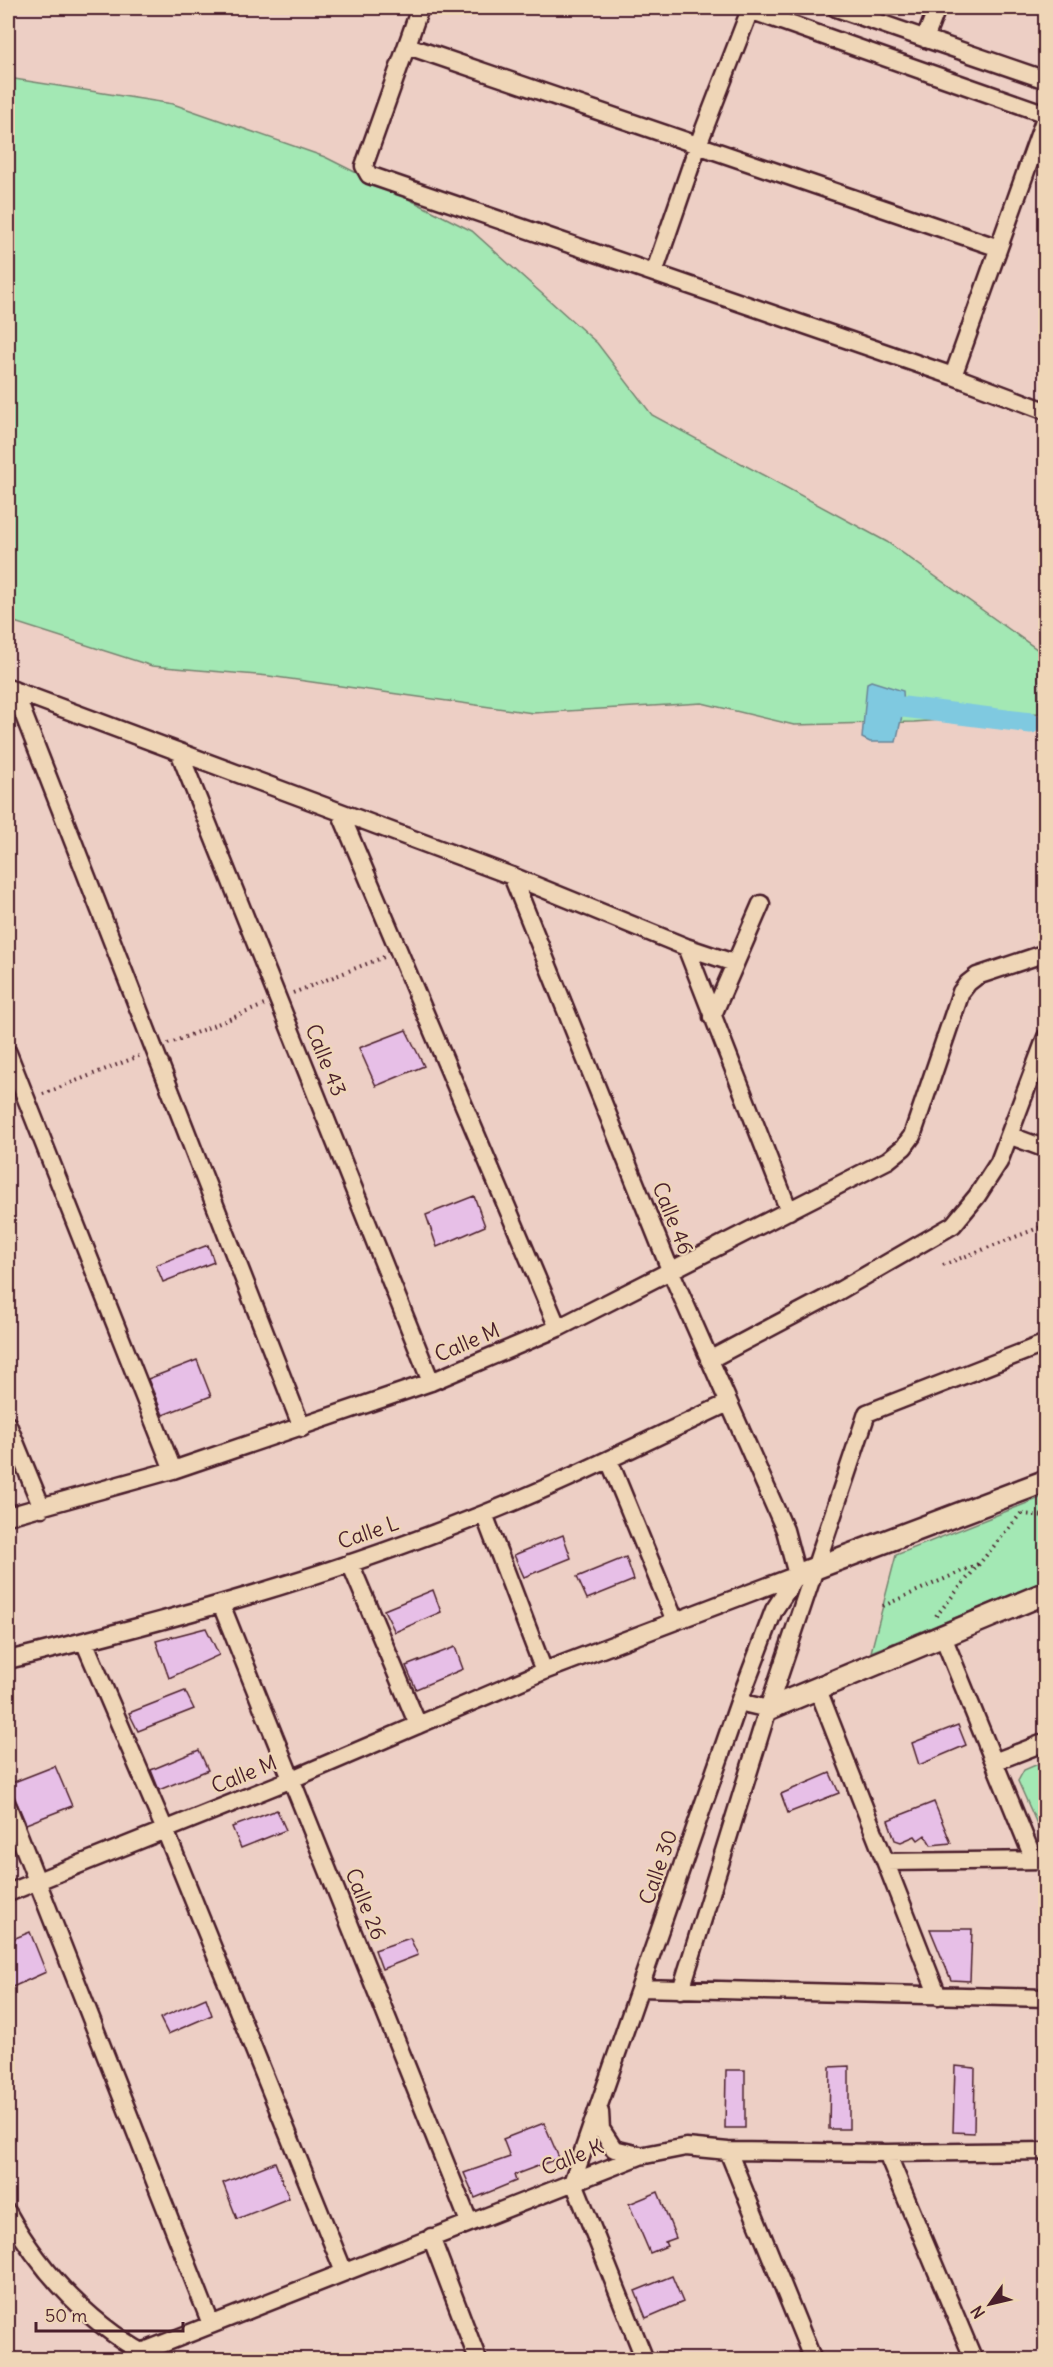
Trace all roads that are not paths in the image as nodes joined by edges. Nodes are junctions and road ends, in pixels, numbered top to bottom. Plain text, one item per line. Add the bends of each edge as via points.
1 (420, 8) edge
2 (749, 8) edge
3 (836, 8) edge
4 (937, 8) edge
5 (925, 39) junction
6 (408, 45) junction
7 (1046, 80) edge
8 (1046, 115) edge
9 (698, 145) junction
10 (996, 247) junction
11 (654, 273) junction
12 (953, 376) junction
13 (1046, 411) edge
14 (11, 689) edge
15 (180, 754) junction
16 (340, 812) junction
17 (512, 876) junction
18 (761, 904) dead end
19 (686, 947) junction
20 (1046, 953) edge
21 (734, 963) junction
22 (712, 1017) junction
23 (1046, 1037) edge
24 (8, 1053) edge
25 (1011, 1136) junction
26 (1046, 1149) edge
27 (789, 1211) junction
28 (671, 1272) junction
29 (558, 1328) junction
30 (1046, 1343) edge
31 (708, 1360) junction
32 (431, 1382) junction
33 (728, 1403) junction
34 (8, 1425) edge
35 (302, 1428) junction
36 (609, 1460) junction
37 (173, 1470) junction
38 (1046, 1481) edge
39 (42, 1508) junction
40 (484, 1514) junction
41 (8, 1516) edge
42 (350, 1563) junction
43 (807, 1572) junction
44 (1046, 1593) edge
45 (221, 1604) junction
46 (675, 1621) junction
47 (942, 1635) junction
48 (84, 1641) junction
49 (8, 1660) edge
50 (544, 1671) junction
51 (817, 1687) junction
52 (739, 1702) junction
53 (768, 1709) junction
54 (418, 1725) junction
55 (1046, 1743) edge
56 (994, 1762) junction
57 (292, 1779) junction
58 (8, 1807) edge
59 (165, 1830) junction
60 (1040, 1860) edge
61 (886, 1862) junction
62 (38, 1881) junction
63 (8, 1893) edge
64 (640, 1988) junction
65 (681, 1990) junction
66 (938, 1996) junction
67 (1046, 1998) edge
68 (600, 2101) junction
69 (728, 2151) junction
70 (1046, 2151) edge
71 (887, 2153) junction
72 (640, 2156) junction
73 (573, 2180) junction
74 (8, 2213) edge
75 (469, 2222) junction
76 (431, 2237) junction
77 (344, 2272) junction
78 (212, 2325) junction
79 (149, 2356) edge
80 (478, 2360) edge
81 (645, 2360) edge
82 (813, 2360) edge
83 (974, 2360) edge

1 - 6 street
2 - 8 street
2 - 9 street
3 - 5 street
4 - 5 street
5 - 7 street
6 - 9 street
6 - 11 street via 364,166 369,175
8 - 10 street
9 - 10 street
9 - 11 street
10 - 12 street
11 - 12 street
12 - 13 street
14 - 15 street
14 - 35 street
15 - 16 street
15 - 32 street, Calle 43
16 - 17 street
16 - 29 street
17 - 19 street
17 - 28 street, Calle 46
18 - 21 street
19 - 21 street
19 - 22 street
20 - 27 street, Calle M via 977,976 961,992 912,1136 904,1147 888,1160
21 - 22 street
22 - 27 street
23 - 25 street
24 - 37 street
25 - 26 street
25 - 31 street via 977,1196 953,1225
27 - 28 street, Calle M
28 - 29 street, Calle M
28 - 31 street, Calle 46
29 - 32 street, Calle M
30 - 43 street via 867,1413
31 - 33 street, Calle 46
32 - 35 street, Calle M
33 - 36 street, Calle L
33 - 43 street, Calle 46 via 784,1530
34 - 39 street
35 - 37 street, Calle M
36 - 40 street, Calle L
36 - 46 street
37 - 39 street, Calle M
38 - 43 street
39 - 41 street, Calle M
40 - 42 street, Calle L
40 - 50 street
42 - 45 street, Calle L
42 - 54 street
43 - 46 street, Calle M
43 - 52 street, Calle 30 via 774,1610
43 - 53 street
44 - 47 street
45 - 48 street, Calle L
45 - 57 street, Calle 26
46 - 50 street, Calle M
47 - 51 street
47 - 56 street
48 - 49 street, Calle L
48 - 59 street
50 - 54 street, Calle M
51 - 53 street
51 - 61 street
52 - 53 street
52 - 64 street, Calle 30
53 - 65 street
54 - 57 street, Calle M
55 - 56 street
56 - 60 street
57 - 59 street, Calle M
57 - 75 street, Calle 26
58 - 62 street
59 - 62 street, Calle M
59 - 77 street
60 - 61 street
61 - 66 street
62 - 63 street, Calle M
62 - 78 street
64 - 65 street
64 - 68 street, Calle 30
65 - 66 street
66 - 67 street
68 - 72 street via 599,2120 606,2139 614,2149
68 - 73 street, Calle 30
69 - 71 street, Calle K
69 - 72 street, Calle K via 686,2147
69 - 82 street
70 - 71 street, Calle K
71 - 83 street
72 - 73 street, Calle K
73 - 75 street, Calle K
73 - 81 street
74 - 79 street via 51,2276 104,2326
75 - 76 street, Calle K
76 - 77 street, Calle K
76 - 80 street
77 - 78 street, Calle K
78 - 79 street, Calle K

